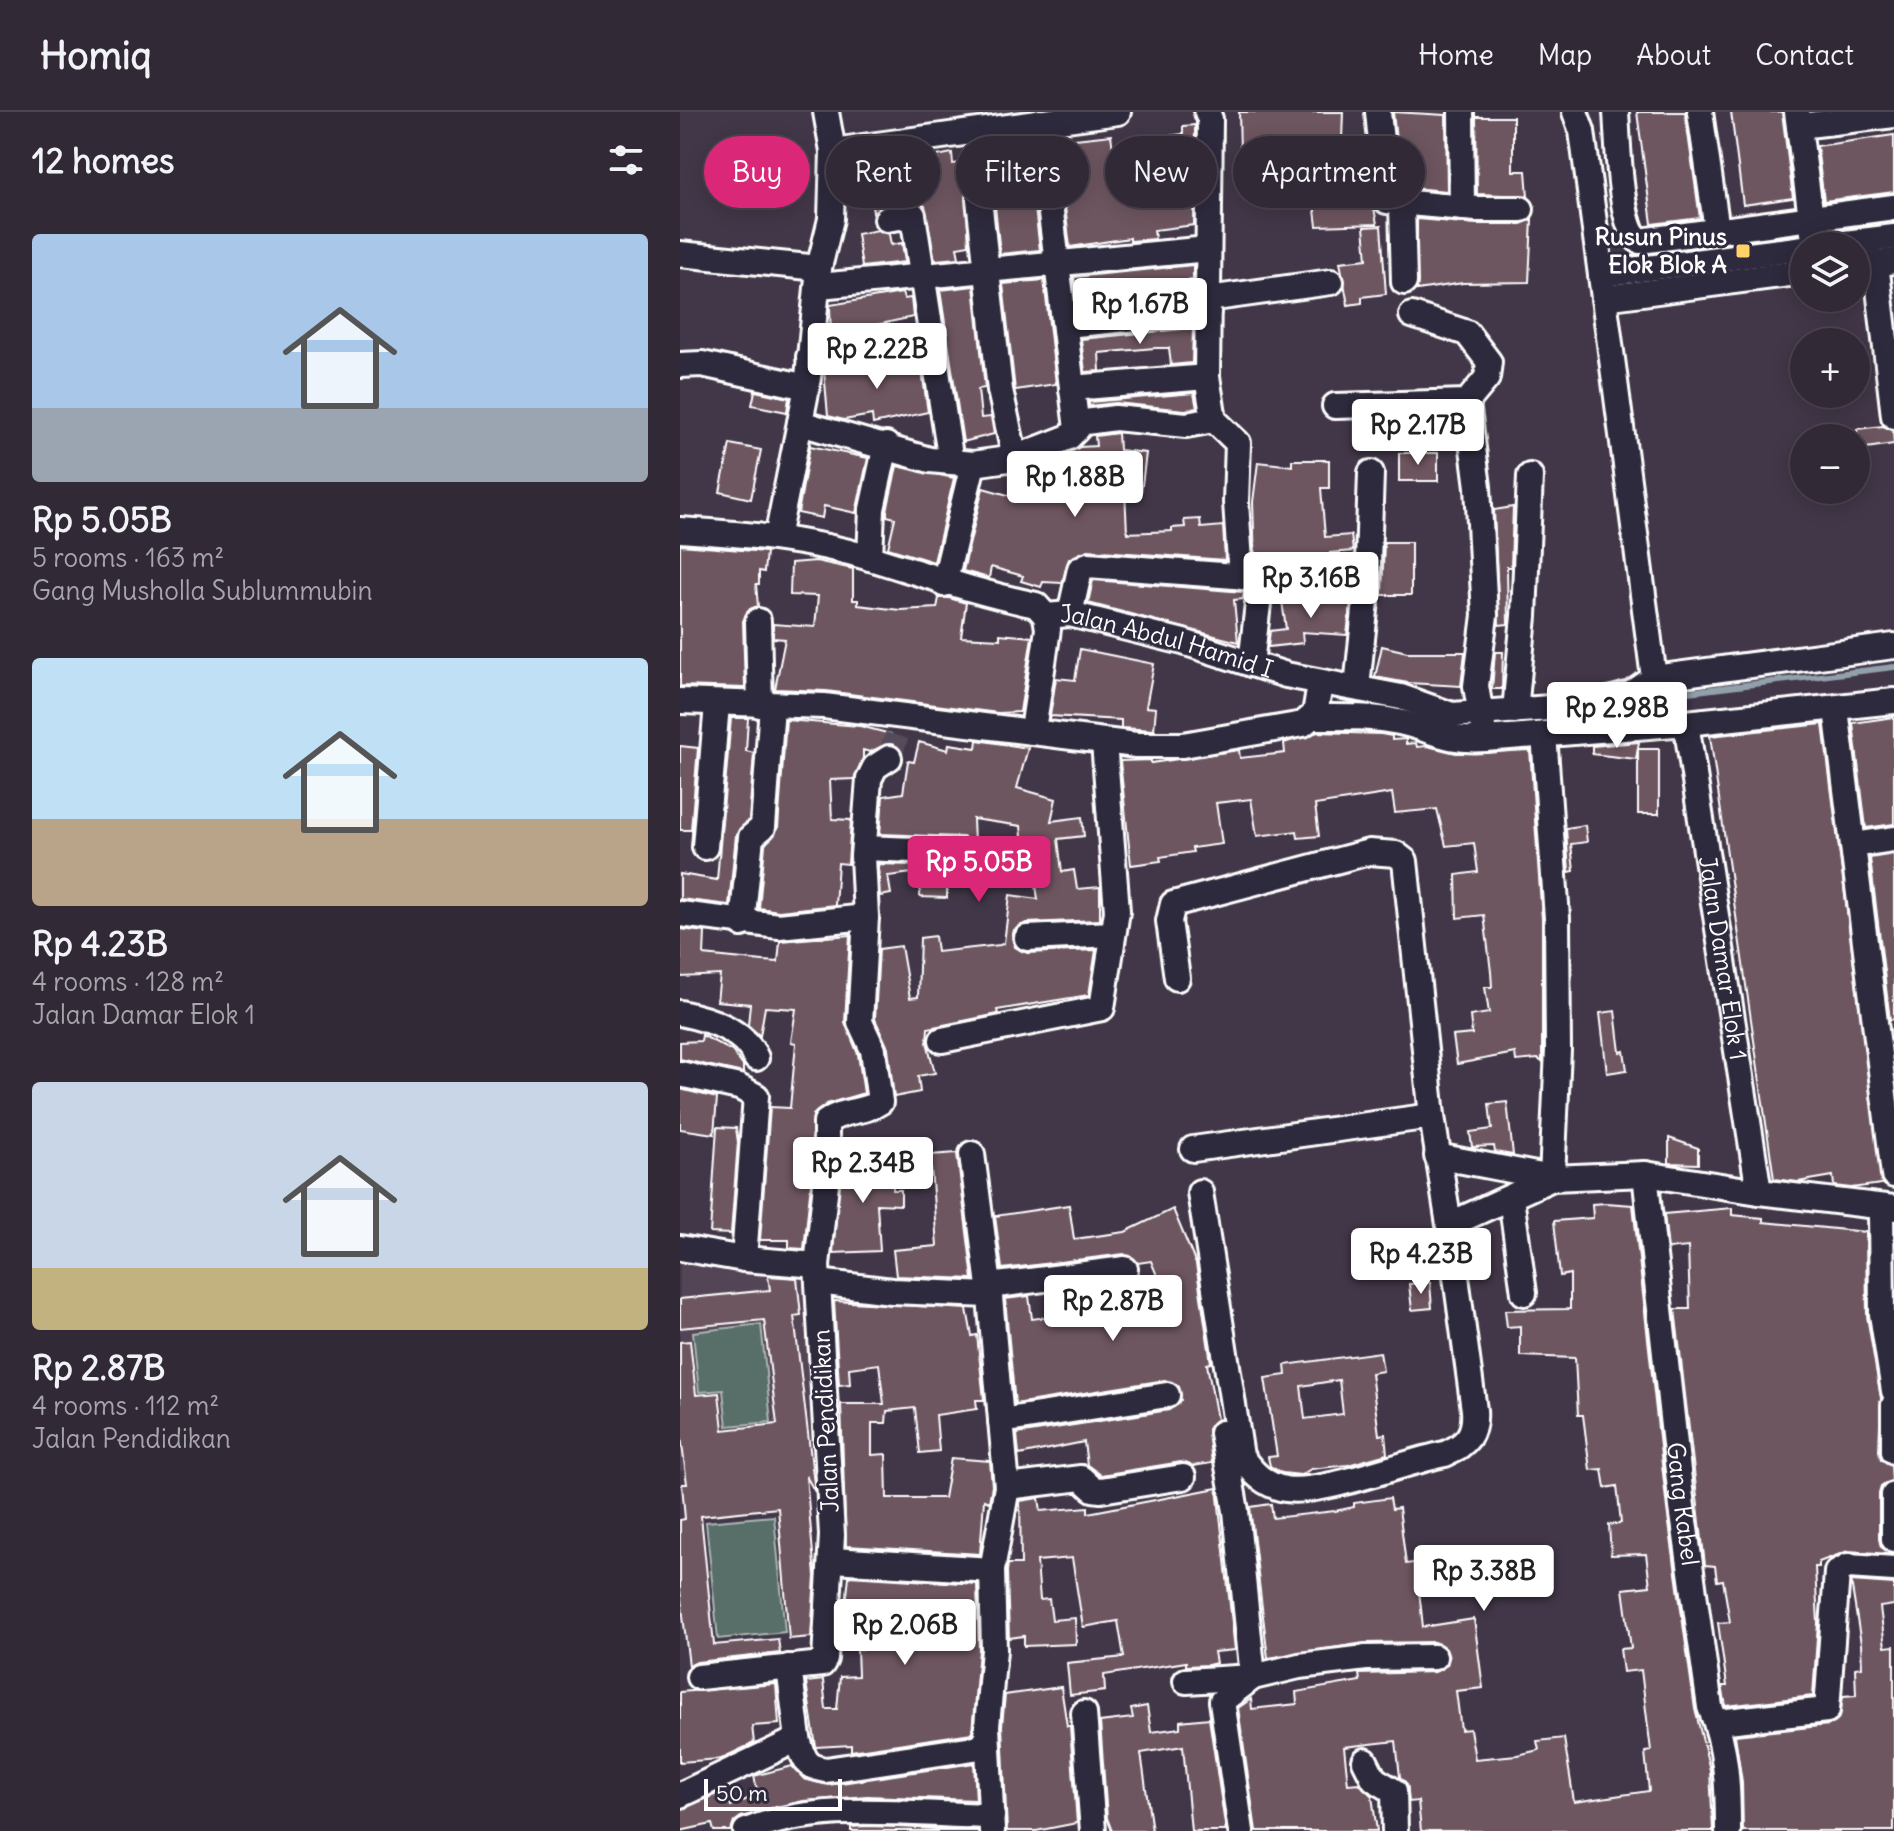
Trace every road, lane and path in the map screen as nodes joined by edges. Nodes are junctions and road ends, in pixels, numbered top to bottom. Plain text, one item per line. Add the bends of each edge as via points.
1 (826, 112) edge
2 (1118, 112) edge
3 (1207, 112) edge
4 (1378, 112) edge
5 (1461, 112) edge
6 (1562, 112) edge
7 (1616, 112) edge
8 (1700, 112) edge
9 (1894, 115) edge
10 (1798, 119) edge
11 (1578, 121) edge
12 (1040, 122) junction
13 (830, 136) edge
14 (940, 136) edge
15 (1380, 136) edge
16 (1425, 206) edge
17 (1894, 207) edge
18 (831, 208) edge
19 (980, 208) edge
20 (1402, 208) edge
21 (1462, 208) junction
22 (1521, 209) dead end
23 (887, 219) dead end
24 (1811, 219) junction
25 (1717, 230) junction
26 (1813, 232) edge
27 (1894, 237) edge
28 (1870, 240) edge
29 (1208, 249) junction
30 (1790, 251) edge
31 (680, 254) edge
32 (1057, 262) junction
33 (1875, 263) edge
34 (987, 271) junction
35 (1790, 273) edge
36 (819, 277) junction
37 (924, 277) junction
38 (1331, 282) dead end
39 (1404, 282) dead end
40 (1602, 286) junction
41 (1208, 305) junction
42 (1412, 315) dead end
43 (1066, 325) junction
44 (932, 341) junction
45 (809, 357) junction
46 (680, 365) edge
47 (1207, 377) junction
48 (807, 387) junction
49 (1072, 388) junction
50 (1467, 402) junction
51 (1335, 406) dead end
52 (1894, 416) edge
53 (1214, 420) junction
54 (800, 423) junction
55 (1078, 423) junction
56 (886, 445) junction
57 (1015, 458) junction
58 (962, 463) junction
59 (1371, 473) dead end
60 (1530, 476) dead end
61 (680, 530) edge
62 (777, 538) junction
63 (870, 558) junction
64 (1241, 577) junction
65 (944, 584) junction
66 (1058, 615) junction
67 (758, 621) dead end
68 (1894, 646) edge
69 (1251, 664) junction
70 (1654, 678) junction
71 (1320, 685) junction
72 (1357, 687) junction
73 (680, 701) edge
74 (1894, 701) edge
75 (717, 704) junction
76 (766, 706) junction
77 (1836, 709) junction
78 (1515, 711) junction
79 (1478, 714) junction
80 (1313, 715) junction
81 (1686, 723) junction
82 (1033, 730) junction
83 (1544, 734) junction
84 (1485, 739) junction
85 (1104, 742) junction
86 (889, 758) tunnel mouth
87 (1894, 839) edge
88 (1853, 845) junction
89 (705, 847) dead end
90 (864, 848) junction
91 (962, 852) dead end
92 (680, 914) edge
93 (866, 917) junction
94 (742, 924) junction
95 (1113, 934) junction
96 (1027, 938) dead end
97 (1177, 978) dead end
98 (680, 1013) edge
99 (1885, 1030) edge
100 (942, 1040) dead end
101 (756, 1058) dead end
102 (680, 1074) edge
103 (1432, 1116) junction
104 (1193, 1149) dead end
105 (972, 1154) dead end
106 (1437, 1156) junction
107 (1645, 1174) junction
108 (1894, 1175) edge
109 (1552, 1178) junction
110 (1759, 1192) junction
111 (1511, 1198) junction
112 (1888, 1208) edge
113 (1449, 1225) junction
114 (680, 1248) edge
115 (744, 1259) junction
116 (1125, 1269) dead end
117 (818, 1273) junction
118 (989, 1291) junction
119 (1524, 1293) dead end
120 (1894, 1391) edge
121 (1167, 1395) dead end
122 (1894, 1405) edge
123 (1001, 1421) junction
124 (1894, 1451) edge
125 (1183, 1477) dead end
126 (1007, 1487) junction
127 (1894, 1495) edge
128 (1894, 1539) edge
129 (833, 1560) junction
130 (1894, 1569) edge
131 (992, 1570) junction
132 (1434, 1657) dead end
133 (789, 1667) junction
134 (699, 1677) dead end
135 (1253, 1677) junction
136 (1186, 1681) dead end
137 (1084, 1713) dead end
138 (1718, 1722) junction
139 (798, 1739) junction
140 (987, 1746) junction
141 (1365, 1761) dead end
142 (680, 1795) edge
143 (992, 1824) edge
144 (746, 1831) edge
145 (1093, 1831) edge
146 (1241, 1831) edge
147 (1395, 1831) edge
148 (1728, 1831) edge

1 - 13 street
2 - 12 street
3 - 29 street
4 - 15 street
5 - 21 street
6 - 11 street
7 - 25 street via 1633,238
8 - 25 street
9 - 10 street
10 - 24 street
11 - 40 street
12 - 14 street
12 - 32 street
16 - 21 street
17 - 24 street
18 - 36 street
19 - 34 street
20 - 39 street
21 - 22 street
23 - 37 street via 913,215
24 - 25 street
24 - 26 street
27 - 28 street
29 - 32 street
29 - 41 street
30 - 40 street
31 - 36 street
32 - 34 street
32 - 43 street
33 - 52 street
34 - 37 street
34 - 57 street via 1000,390
35 - 40 street
36 - 37 street
36 - 45 street
37 - 44 street
38 - 41 street
40 - 70 street
41 - 43 street
41 - 47 street
42 - 50 street via 1467,333 1489,362 1487,378
43 - 49 street
44 - 45 street
44 - 58 street
45 - 48 street
46 - 48 street via 702,364
47 - 49 street
47 - 53 street
48 - 54 street
49 - 55 street
50 - 51 street
50 - 79 street via 1485,615
53 - 55 street via 1186,425 1115,418
53 - 64 street via 1238,443
54 - 56 street
54 - 62 street
55 - 57 street via 1069,437
56 - 58 street via 930,460
56 - 63 street via 872,509
57 - 58 street
58 - 65 street
59 - 72 street
60 - 78 street
61 - 62 street, Jalan Abdul Hamid I
62 - 63 street, Jalan Abdul Hamid I
63 - 65 street, Jalan Abdul Hamid I
64 - 66 street via 1088,565 1080,569
64 - 69 street via 1261,578
65 - 66 street, Jalan Abdul Hamid I
66 - 69 street, Jalan Abdul Hamid I via 1183,642
66 - 82 street via 1048,629
67 - 76 street
68 - 70 street
69 - 71 street, Jalan Abdul Hamid I
70 - 78 street, Jalan Abdul Hamid I via 1631,694 1602,702
71 - 72 street, Jalan Abdul Hamid I
71 - 80 street
72 - 79 street, Jalan Abdul Hamid I via 1452,715
73 - 75 street
74 - 77 street
75 - 76 street
75 - 89 street
76 - 82 street via 824,706 901,722
76 - 94 street via 764,819 751,837
77 - 81 street
77 - 88 street
78 - 79 street, Jalan Abdul Hamid I
79 - 84 street
80 - 84 street via 1386,720 1446,739
80 - 85 street via 1295,726 1183,745
81 - 83 street
81 - 110 street, Jalan Damar Elok 1
82 - 85 street
83 - 84 street
83 - 109 street via 1557,944
85 - 95 street via 1117,911
86 - 90 street via 869,779
87 - 88 street
88 - 99 street
90 - 91 street
90 - 93 street
92 - 94 street
93 - 94 street via 779,926
93 - 117 street, Jalan Pendidikan via 860,1022 873,1050 880,1102 836,1114 826,1122
95 - 96 street
95 - 100 street via 1102,1008
97 - 103 street via 1169,921 1173,904 1369,852 1396,854 1405,861
98 - 101 street via 722,1025 748,1042
99 - 108 street
102 - 115 street via 756,1096
103 - 104 street
103 - 106 street
105 - 118 street
106 - 109 street
106 - 113 street
107 - 109 street
107 - 110 street
107 - 138 street, Gang Kabel via 1682,1507 1710,1707
109 - 111 street
110 - 112 street
111 - 113 street
111 - 119 street
112 - 120 street via 1882,1314
113 - 135 street via 1474,1410 1470,1436 1445,1454 1346,1481 1287,1489 1252,1473 1241,1456 1196,1203
114 - 115 street
115 - 117 street
116 - 118 street
117 - 118 street via 892,1291
117 - 129 street, Jalan Pendidikan
118 - 123 street
121 - 123 street
122 - 124 street
123 - 126 street
125 - 126 street via 1101,1490 1081,1478
126 - 131 street
127 - 128 street
129 - 131 street
129 - 133 street, Jalan Pendidikan via 825,1659 822,1664
130 - 138 street via 1848,1566 1837,1572 1827,1710
131 - 140 street via 994,1650
132 - 135 street via 1366,1658
133 - 134 street, Jalan Pendidikan
133 - 139 street
135 - 136 street
135 - 146 street via 1222,1701
137 - 145 street
138 - 148 street, Gang Kabel
139 - 140 street via 805,1763 826,1770
139 - 142 street
140 - 143 street
141 - 147 street via 1374,1779 1394,1791
143 - 144 street via 825,1813 776,1818

